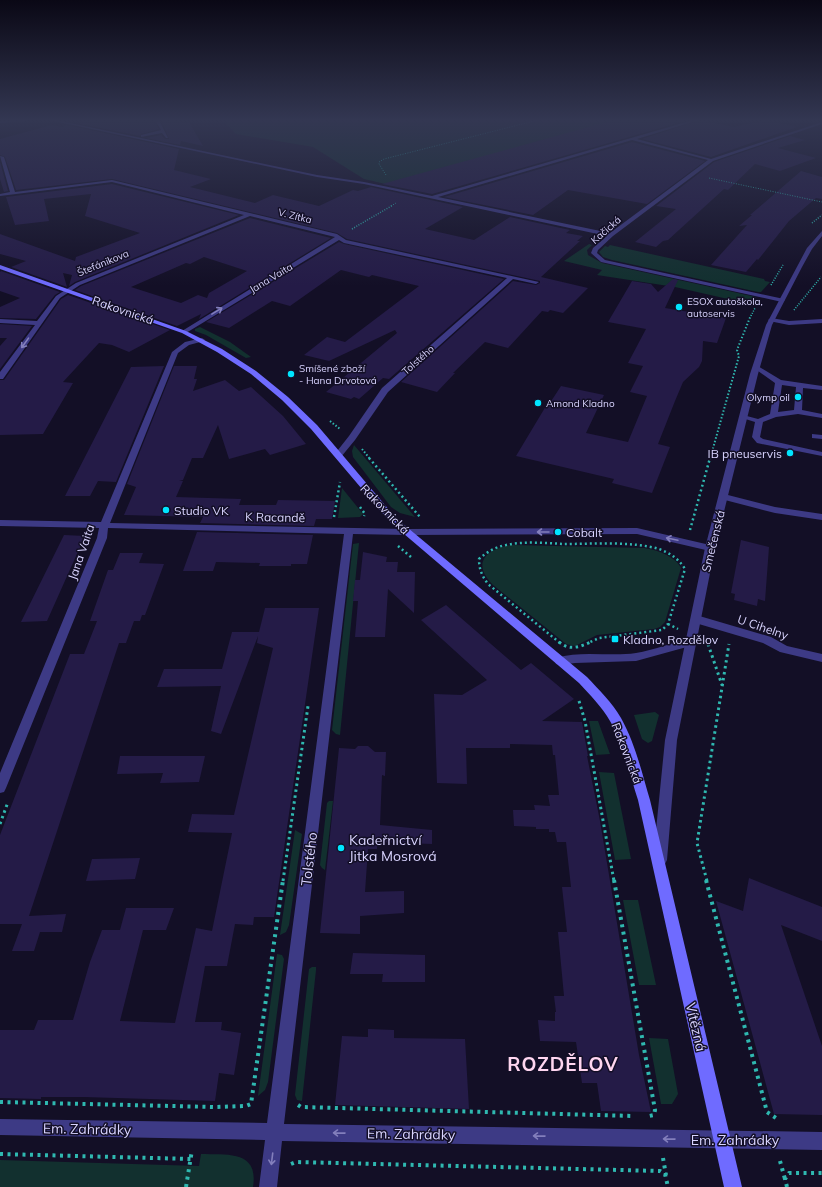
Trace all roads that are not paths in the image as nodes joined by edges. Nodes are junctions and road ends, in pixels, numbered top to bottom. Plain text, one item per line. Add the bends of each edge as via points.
1 (8, 175) edge
2 (314, 175) edge
3 (507, 175) edge
4 (691, 175) edge
5 (13, 193) junction
6 (0, 195) edge
7 (432, 197) junction
8 (250, 214) junction
9 (822, 233) edge
10 (612, 235) junction
11 (338, 238) junction
12 (0, 267) edge
13 (511, 277) junction
14 (536, 282) dead end
15 (67, 291) junction
16 (782, 300) junction
17 (771, 320) junction
18 (0, 321) edge
19 (822, 321) edge
20 (39, 323) junction
21 (184, 332) junction
22 (202, 340) junction
23 (756, 367) junction
24 (0, 377) edge
25 (779, 382) junction
26 (800, 385) junction
27 (822, 388) edge
28 (798, 412) junction
29 (774, 415) junction
30 (819, 416) dead end
31 (743, 417) junction
32 (759, 421) junction
33 (822, 454) edge
34 (338, 455) junction
35 (724, 497) junction
36 (822, 517) edge
37 (0, 523) edge
38 (104, 525) junction
39 (349, 531) junction
40 (406, 532) junction
41 (710, 548) junction
42 (696, 619) junction
43 (690, 642) junction
44 (822, 658) edge
45 (560, 661) junction
46 (0, 788) edge
47 (659, 866) junction
48 (0, 1127) edge
49 (275, 1131) junction
50 (722, 1140) junction
51 (822, 1141) edge
52 (268, 1187) edge
53 (733, 1187) edge

1 - 5 street
2 - 7 street
3 - 7 street
4 - 10 street, Kačická
5 - 6 street, V. Zítka
5 - 8 street, V. Zítka via 112,181
7 - 10 street
8 - 11 street, V. Zítka via 335,235
8 - 15 street, Štefánikova via 78,284
9 - 16 street, Smečenská via 806,254
10 - 16 street, Kačická via 594,253 603,261
11 - 13 street, V. Zítka
21 -> 11 street, Jana Vaita
12 - 15 main road, Rakovnická
13 - 14 street, V. Zítka
13 - 34 street, Tolstého via 385,390
15 - 20 street, Štefánikova via 58,297
15 - 21 main road, Rakovnická
16 - 17 street, Smečenská
17 - 19 street via 788,323
17 - 23 street, Smečenská
18 - 20 street
20 -> 24 street, Štefánikova
21 - 22 main road, Rakovnická
22 - 34 main road, Rakovnická via 240,363 276,391 306,418
22 - 38 street, Jana Vaita via 187,343 175,352
23 - 25 street
23 - 31 street, Smečenská
25 - 26 street
25 - 29 street
26 - 27 street
26 - 28 street
28 - 29 street
28 - 30 street
29 - 32 street
31 - 32 street
31 - 35 street, Smečenská
32 - 33 street via 756,437 760,441
34 - 40 main road, Rakovnická via 374,500
35 - 36 street via 775,510
35 - 41 street, Smečenská
37 - 38 street, K Racandě
38 - 39 street, K Racandě
38 - 46 street, Jana Vaita via 102,538
39 - 40 street, K Racandě
39 - 49 street, Tolstého
41 -> 40 street, K Racandě via 638,531
40 - 45 main road, Rakovnická
41 - 42 street, Smečenská
42 - 43 street, Smečenská
42 - 44 street, U Cihelny via 767,640 784,649
43 - 45 street via 636,657
43 - 47 street, Smečenská via 671,740
45 - 47 main road, Rakovnická via 600,698 616,720 644,800
47 - 50 main road, Vítězná
48 - 49 street, Em. Zahrádky
50 -> 49 street, Em. Zahrádky
49 -> 52 street, Tolstého
50 - 51 street, Em. Zahrádky
50 - 53 main road, Vítězná

